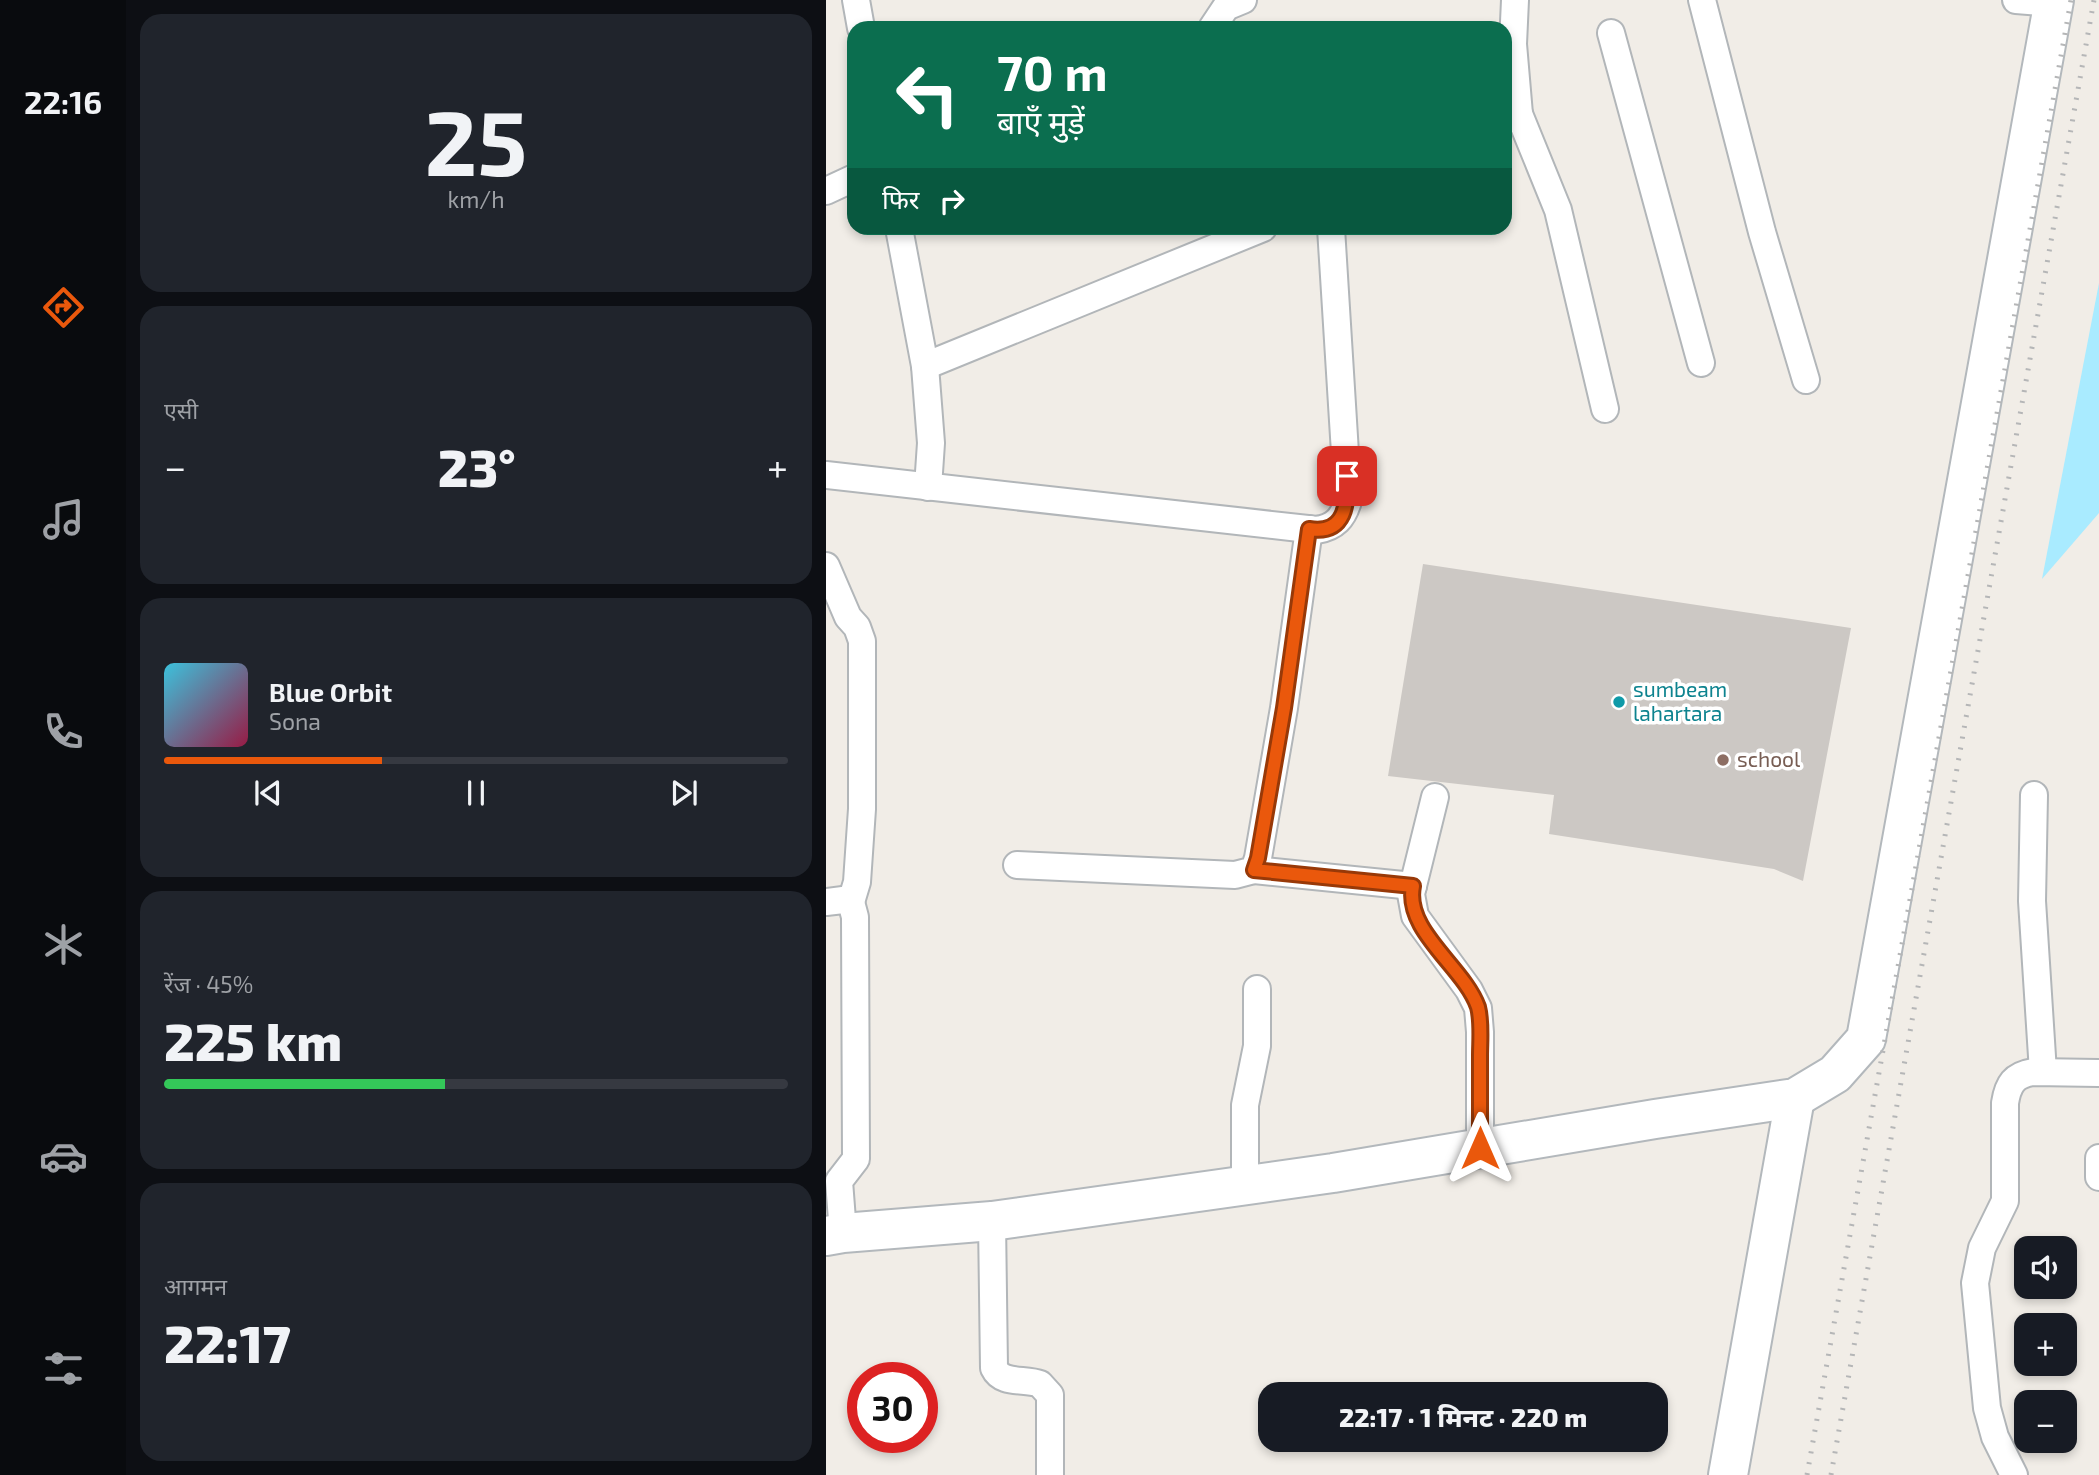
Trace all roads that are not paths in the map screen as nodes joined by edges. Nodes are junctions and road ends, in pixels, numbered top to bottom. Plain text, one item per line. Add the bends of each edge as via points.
1 (856, 0) edge
2 (1243, 0) edge
3 (1515, 0) edge
4 (1702, 0) edge
5 (2015, 0) edge
6 (2053, 2) edge
7 (860, 21) edge
8 (1217, 21) edge
9 (1611, 33) dead end
10 (1512, 117) edge
11 (847, 181) edge
12 (826, 191) edge
13 (900, 235) edge
14 (1331, 235) edge
15 (1219, 236) edge
16 (1701, 363) dead end
17 (925, 366) junction
18 (1806, 380) dead end
19 (1605, 409) dead end
20 (826, 475) edge
21 (928, 487) junction
22 (1309, 529) junction
23 (826, 566) edge
24 (2034, 795) dead end
25 (1435, 797) dead end
26 (1017, 865) dead end
27 (1254, 870) junction
28 (1413, 886) junction
29 (838, 902) edge
30 (1257, 989) dead end
31 (2043, 1072) junction
32 (2099, 1073) edge
33 (1795, 1098) junction
34 (1480, 1148) junction
35 (2099, 1158) edge
36 (2099, 1177) edge
37 (1245, 1185) junction
38 (992, 1221) junction
39 (835, 1235) edge
40 (1049, 1475) edge
41 (1728, 1475) edge
42 (2014, 1475) edge

1 - 7 street
2 - 8 street via 1226,7
3 - 10 street
4 - 18 street
5 - 6 street
6 - 33 street via 1866,1039 1835,1074
9 - 16 street
10 - 19 street via 1558,210
11 - 12 street
13 - 17 street
14 - 22 street via 1348,501 1335,524
15 - 17 street
17 - 21 street via 931,443
20 - 21 street
21 - 22 street
22 - 27 street via 1284,708
23 - 29 street via 862,641 857,882
24 - 31 street via 2032,901
25 - 28 street
26 - 27 street via 1235,875
27 - 28 street
28 - 34 street via 1415,916 1478,1008
29 - 39 street via 855,916 856,1159 839,1181
30 - 37 street via 1257,1046 1245,1105
31 - 32 street
31 - 42 street via 2022,1074 2008,1088 2005,1201 1982,1248 1975,1283 1987,1408
33 - 34 street
33 - 41 street
34 - 37 street
35 - 36 street
37 - 38 street
38 - 39 street
38 - 40 street via 994,1368 1005,1379 1040,1384 1050,1395

